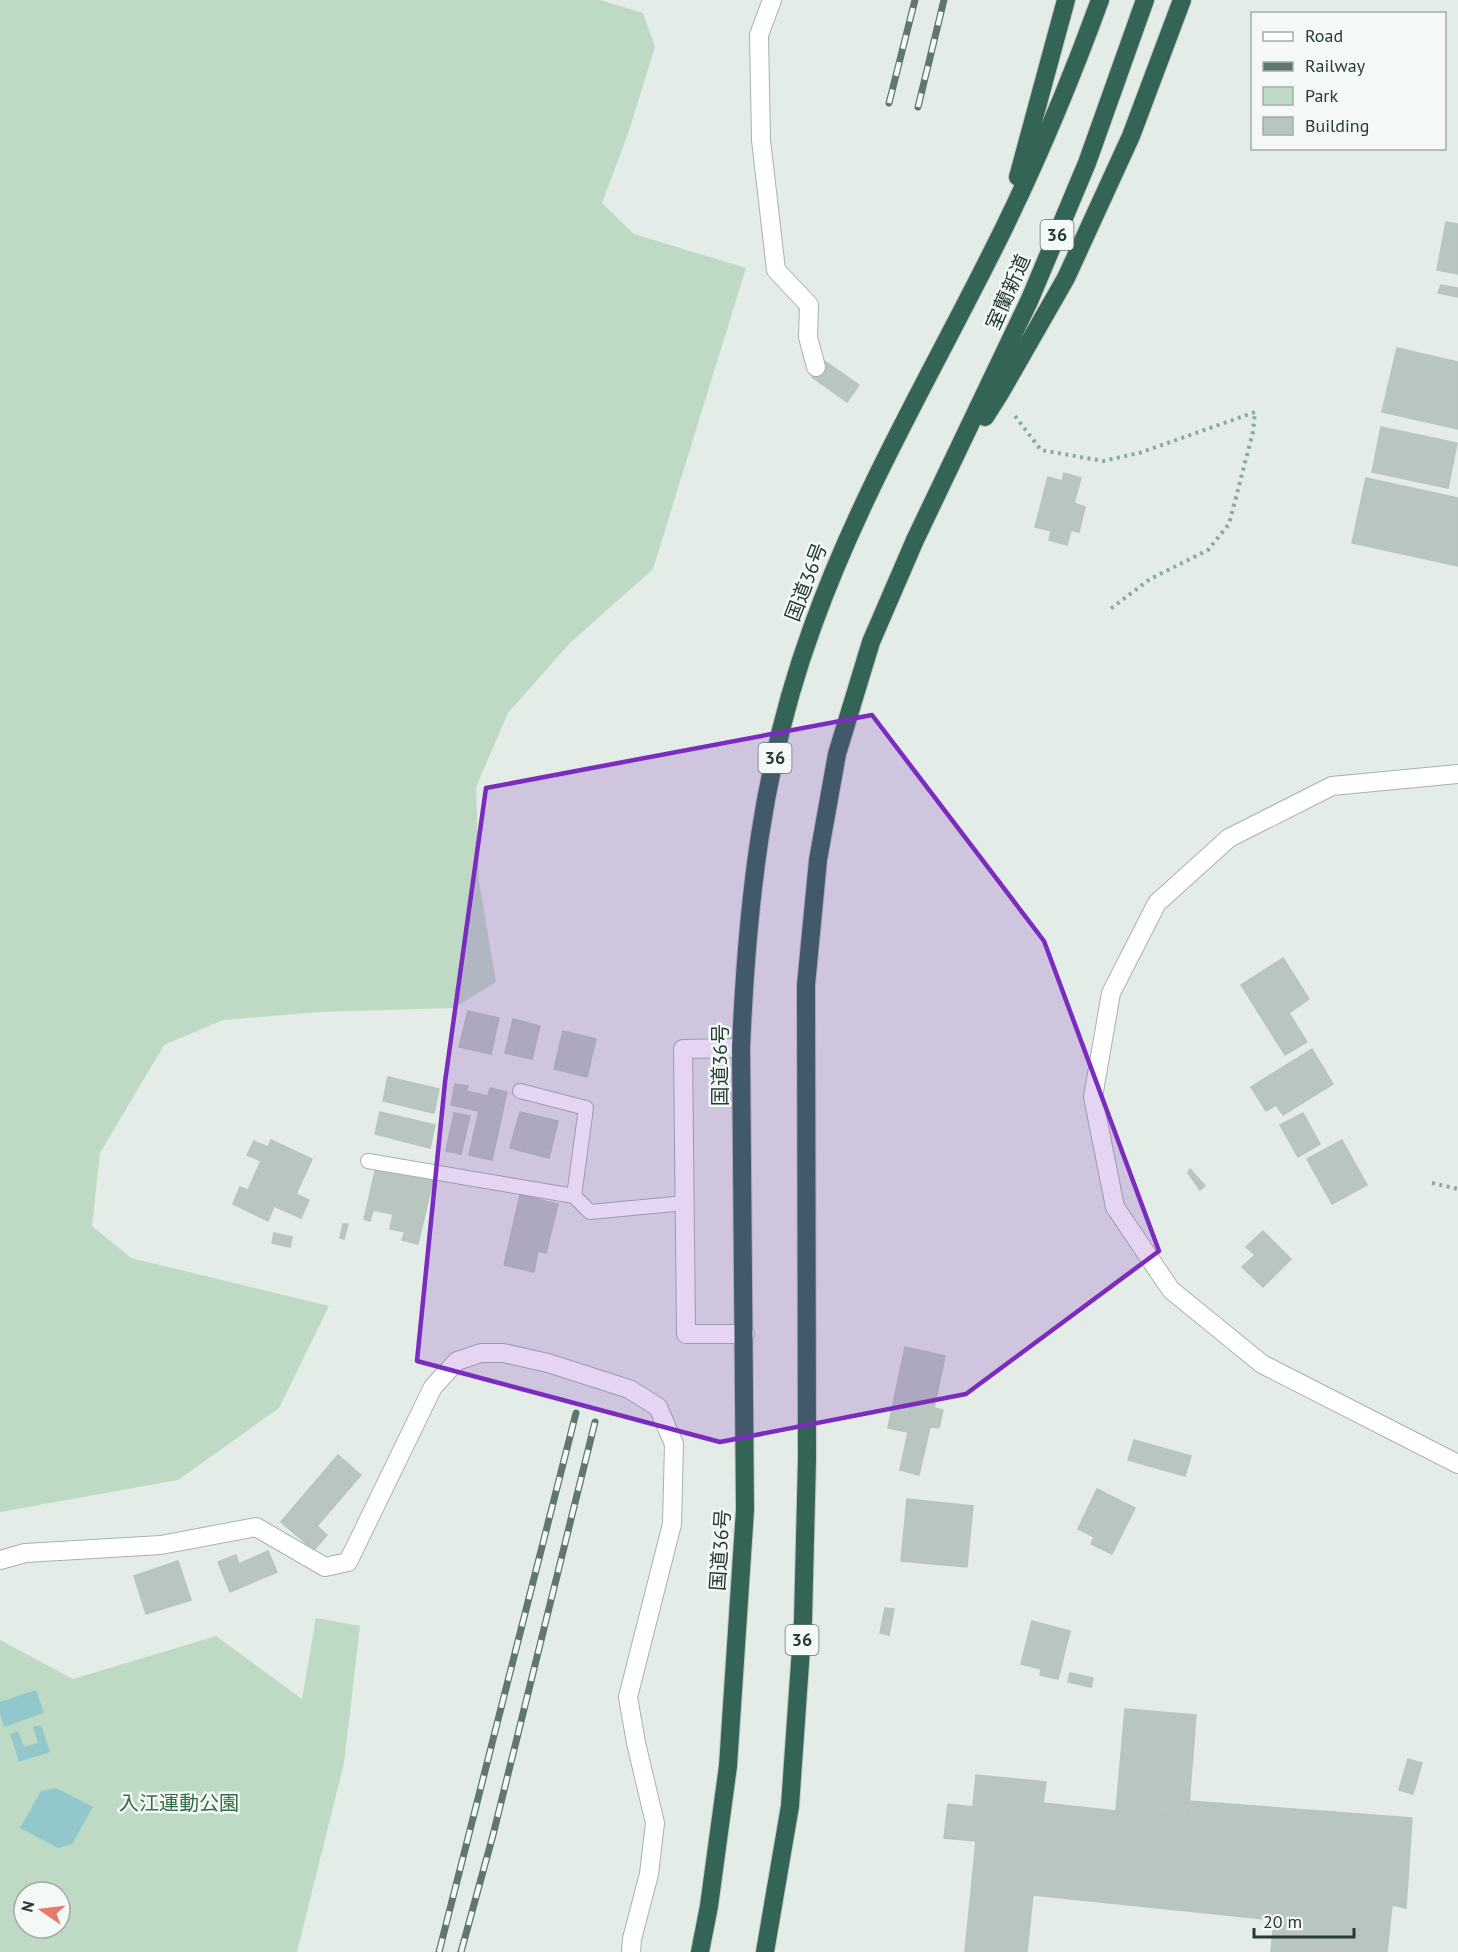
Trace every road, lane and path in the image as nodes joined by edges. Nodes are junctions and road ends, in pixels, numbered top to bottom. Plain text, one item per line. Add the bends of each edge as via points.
1 (772, 0) edge
2 (1066, 0) edge
3 (1100, 0) edge
4 (1145, 0) edge
5 (1182, 0) edge
6 (1004, 228) junction
7 (816, 367) dead end
8 (999, 395) junction
9 (953, 463) junction
10 (1109, 610) dead end
11 (1458, 774) edge
12 (741, 1048) junction
13 (520, 1091) dead end
14 (368, 1161) dead end
15 (1432, 1183) dead end
16 (1458, 1188) edge
17 (574, 1196) junction
18 (685, 1203) junction
19 (745, 1334) junction
20 (1458, 1464) edge
21 (0, 1560) edge
22 (631, 1952) edge
23 (700, 1952) edge
24 (765, 1952) edge

1 - 7 street via 759,35 761,140 776,270 809,305 808,336
2 - 6 highway
3 - 6 highway, 室蘭新道 / 36 via 1044,141
4 - 9 highway, 室蘭新道 / 36 via 1078,184 1030,299
5 - 8 highway via 1131,136 1066,278
6 - 12 highway, 国道36号 / 36 via 900,428 843,548 811,629 788,702 764,803 752,887
8 - 9 highway
8 - 10 path via 1041,450 1103,461 1139,453 1255,412 1229,524 1208,550 1150,579
9 - 24 highway, 36 via 871,642 837,754 818,860 806,985 807,1426 803,1620 790,1806
11 - 20 street via 1332,786 1228,838 1157,903 1111,993 1093,1097 1115,1207 1172,1290 1262,1364
12 - 18 street via 683,1049
12 - 19 highway, 国道36号 / 36
13 - 17 lane via 586,1108
14 - 17 lane
15 - 16 path
17 - 18 lane via 590,1212
18 - 19 street via 686,1334
19 - 23 highway, 国道36号 / 36 via 746,1510 728,1766
21 - 22 street via 25,1553 161,1545 256,1527 325,1567 348,1562 433,1387 457,1361 481,1353 503,1353 548,1363 629,1389 658,1407 674,1443 672,1524 628,1697 655,1823 649,1874

